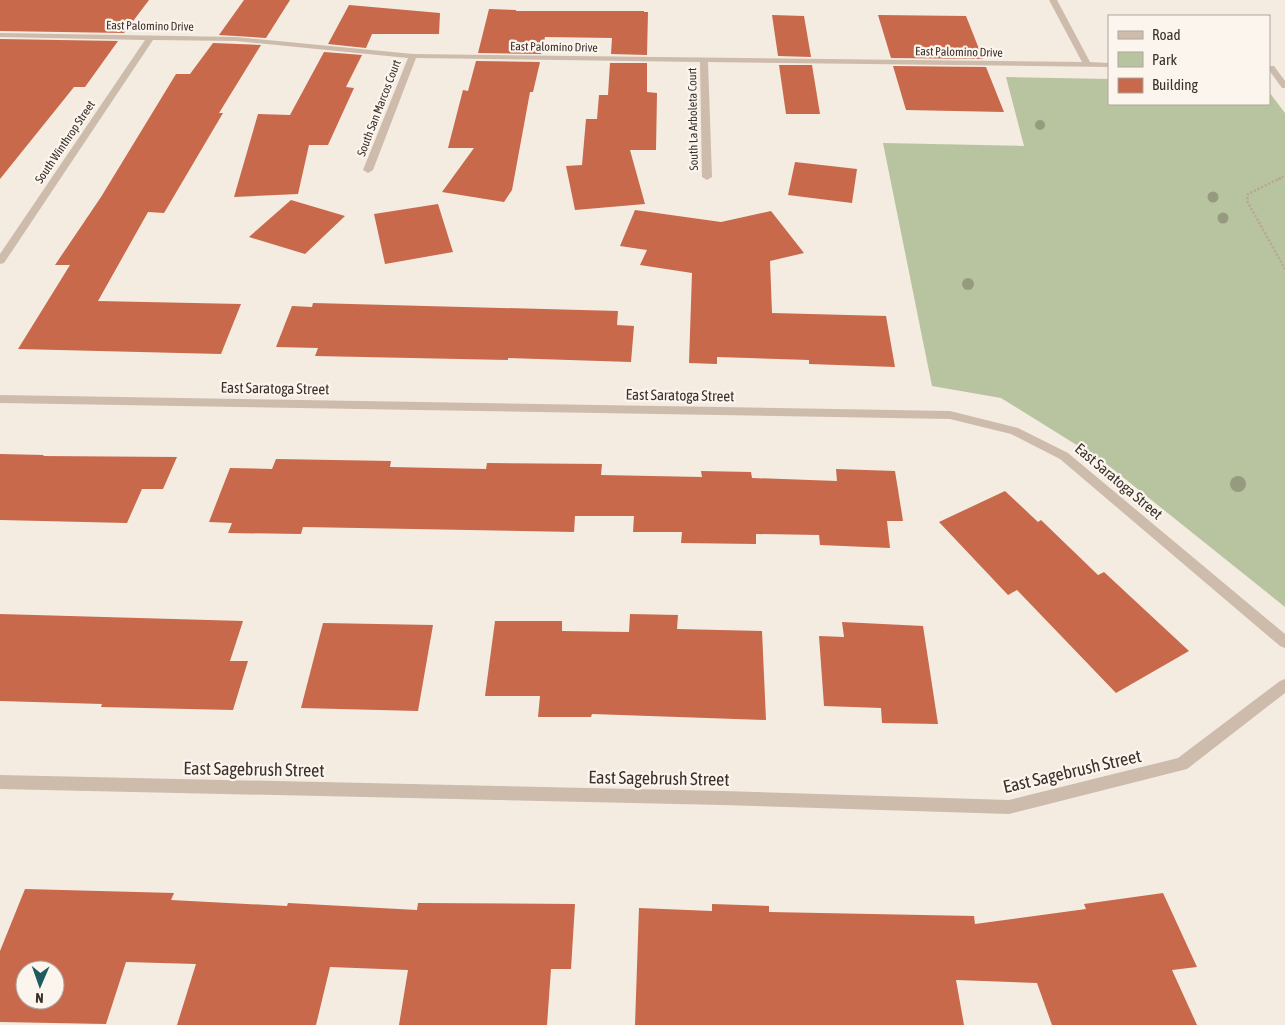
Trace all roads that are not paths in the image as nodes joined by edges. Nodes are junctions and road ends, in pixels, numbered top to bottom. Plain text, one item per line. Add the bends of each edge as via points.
1 (1054, 0) edge
2 (0, 36) edge
3 (151, 37) junction
4 (413, 56) junction
5 (704, 61) junction
6 (1087, 64) junction
7 (1108, 65) edge
8 (1270, 68) edge
9 (1285, 86) edge
10 (368, 170) dead end
11 (707, 177) dead end
12 (0, 261) edge
13 (0, 399) edge
14 (1285, 642) edge
15 (1285, 684) edge
16 (0, 782) edge

1 - 6 street
2 - 3 street, East Palomino Drive
3 - 4 street, East Palomino Drive via 236,39
3 - 12 street, South Winthrop Street
4 - 5 street, East Palomino Drive
4 - 10 street, South San Marcos Court
5 - 6 street, East Palomino Drive
5 - 11 street, South La Arboleta Court
6 - 7 street, East Palomino Drive
8 - 9 street
13 - 14 street, East Saratoga Street via 950,415 1014,431 1064,456
15 - 16 street, East Sagebrush Street via 1182,764 1009,808 722,798

